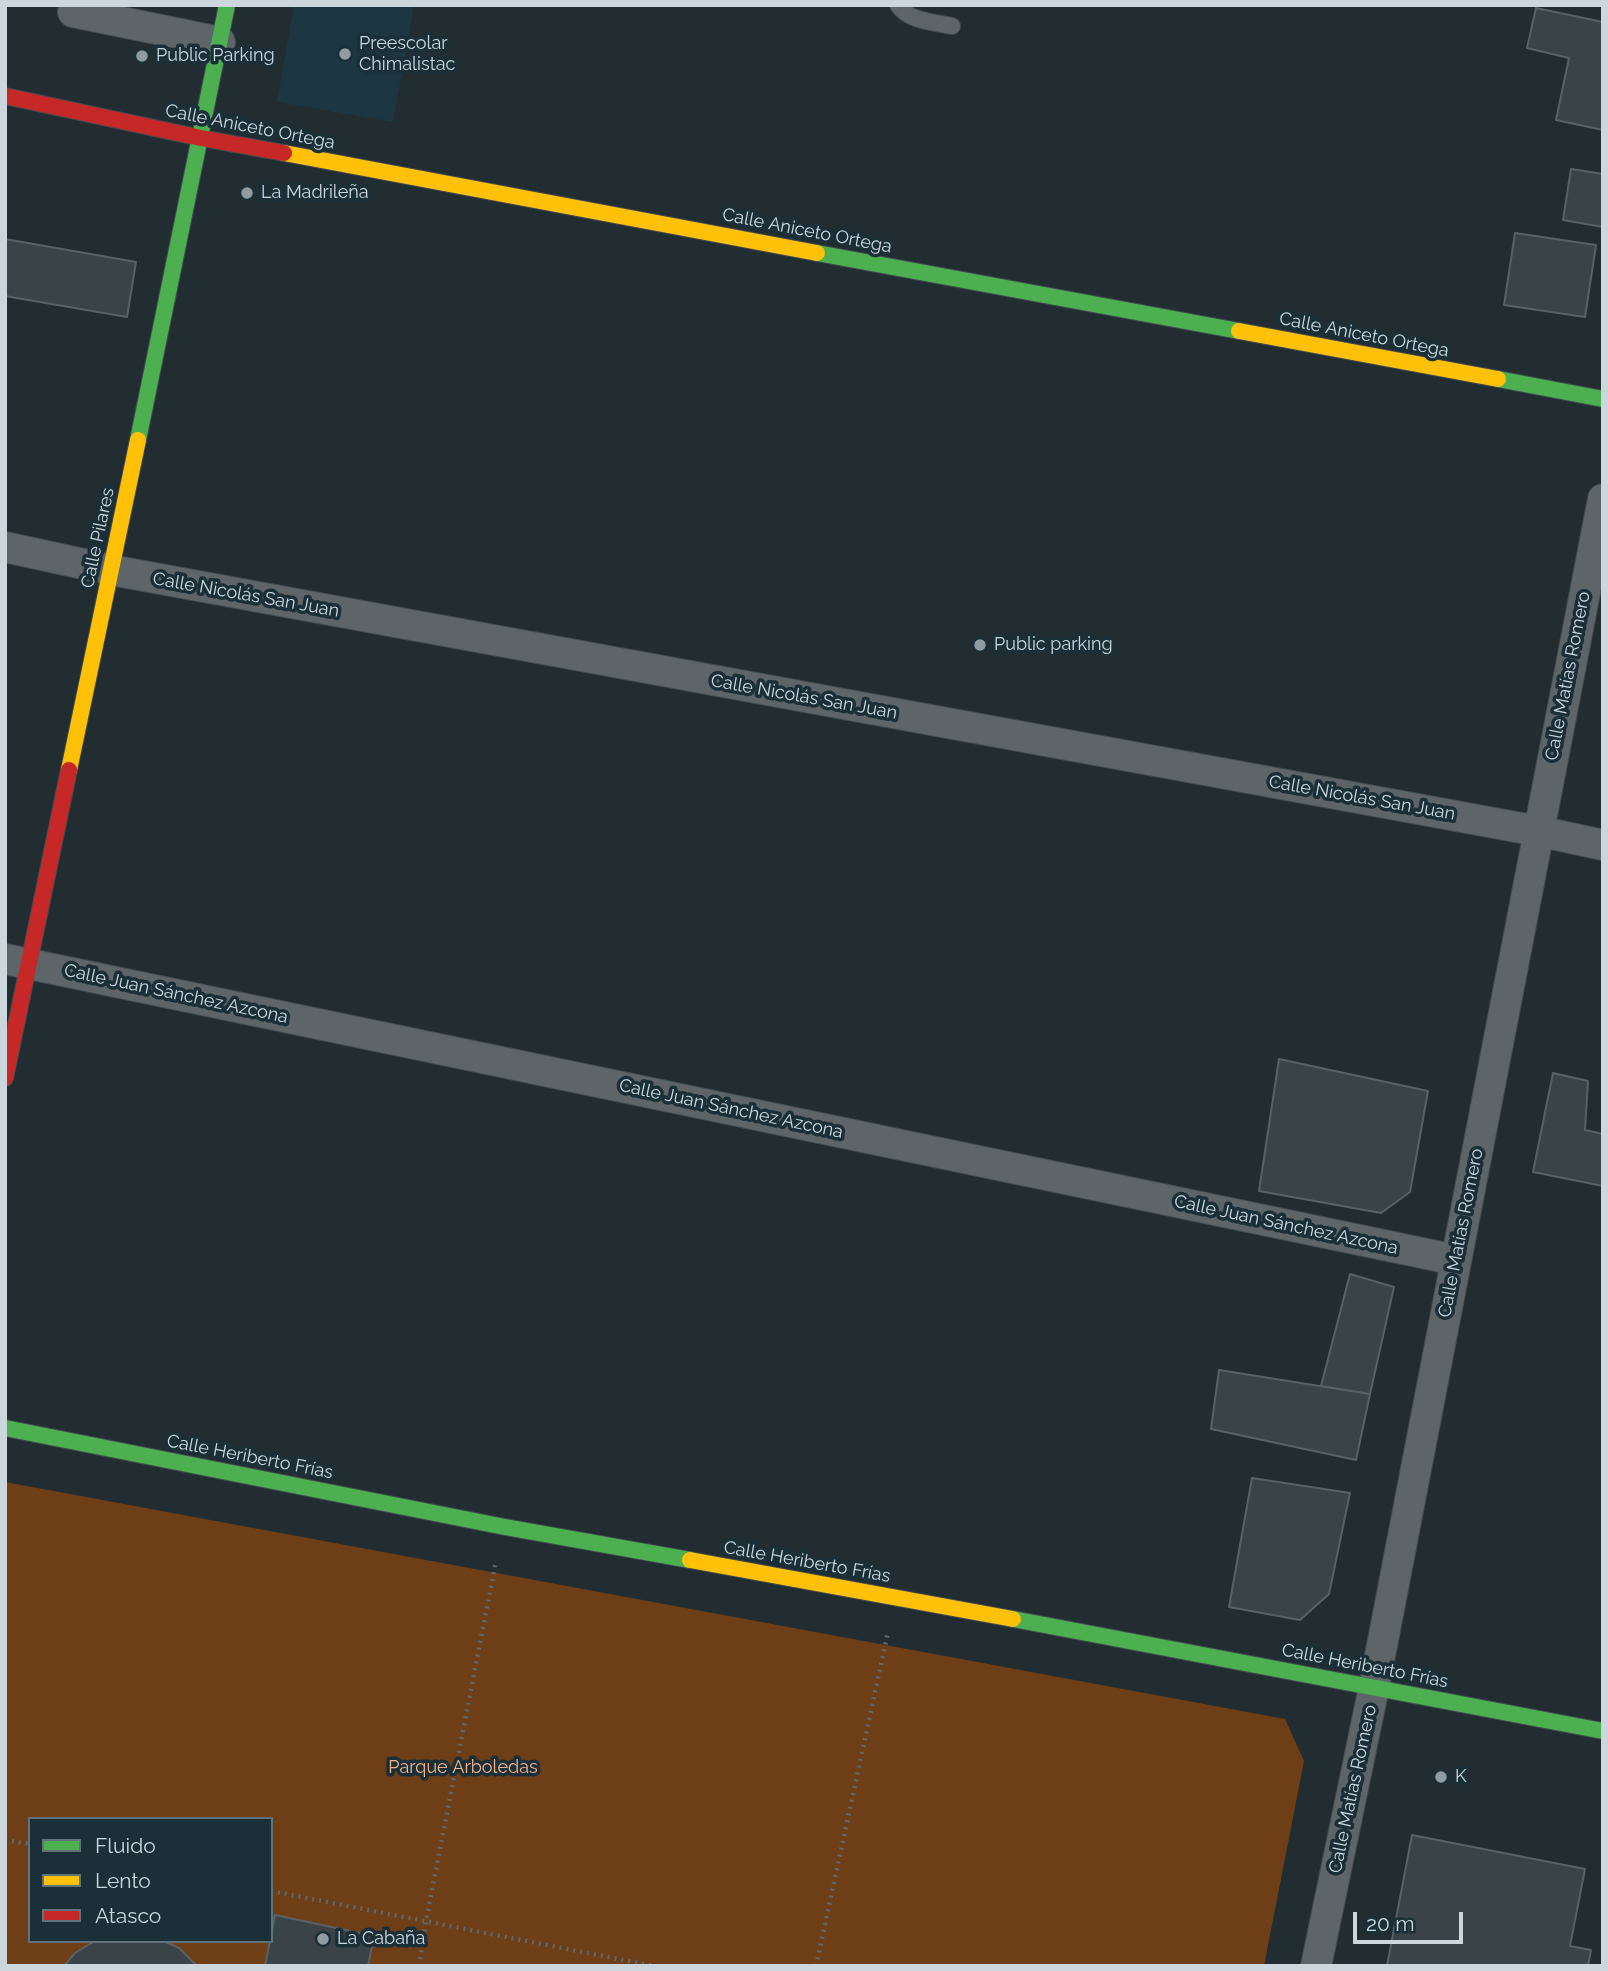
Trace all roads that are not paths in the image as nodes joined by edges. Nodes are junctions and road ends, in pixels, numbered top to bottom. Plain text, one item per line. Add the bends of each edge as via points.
1 (227, 5) edge
2 (898, 5) edge
3 (73, 12) dead end
4 (952, 26) dead end
5 (220, 42) junction
6 (5, 96) edge
7 (201, 138) junction
8 (1603, 399) edge
9 (1603, 499) edge
10 (5, 547) edge
11 (111, 570) junction
12 (1538, 831) junction
13 (1603, 845) edge
14 (18, 962) edge
15 (5, 1078) edge
16 (1456, 1260) junction
17 (5, 1428) edge
18 (1374, 1688) junction
19 (1603, 1731) edge
20 (1316, 1966) edge

1 - 5 street, Calle Pilares
2 - 4 lane via 919,19
3 - 5 street
5 - 7 street, Calle Pilares
6 - 7 street, Calle Aniceto Ortega
7 - 8 street, Calle Aniceto Ortega
7 - 11 street, Calle Pilares
9 - 12 street, Calle Matías Romero
10 - 11 street, Calle Nicolás San Juan
11 - 12 street, Calle Nicolás San Juan
11 - 14 street, Calle Pilares
12 - 13 street, Calle Nicolás San Juan
12 - 16 street, Calle Matías Romero
14 - 15 street, Calle Pilares
14 - 16 street, Calle Juan Sánchez Azcona
16 - 18 street, Calle Matías Romero
17 - 18 street, Calle Heriberto Frías via 505,1527
18 - 19 street, Calle Heriberto Frías
18 - 20 street, Calle Matías Romero

